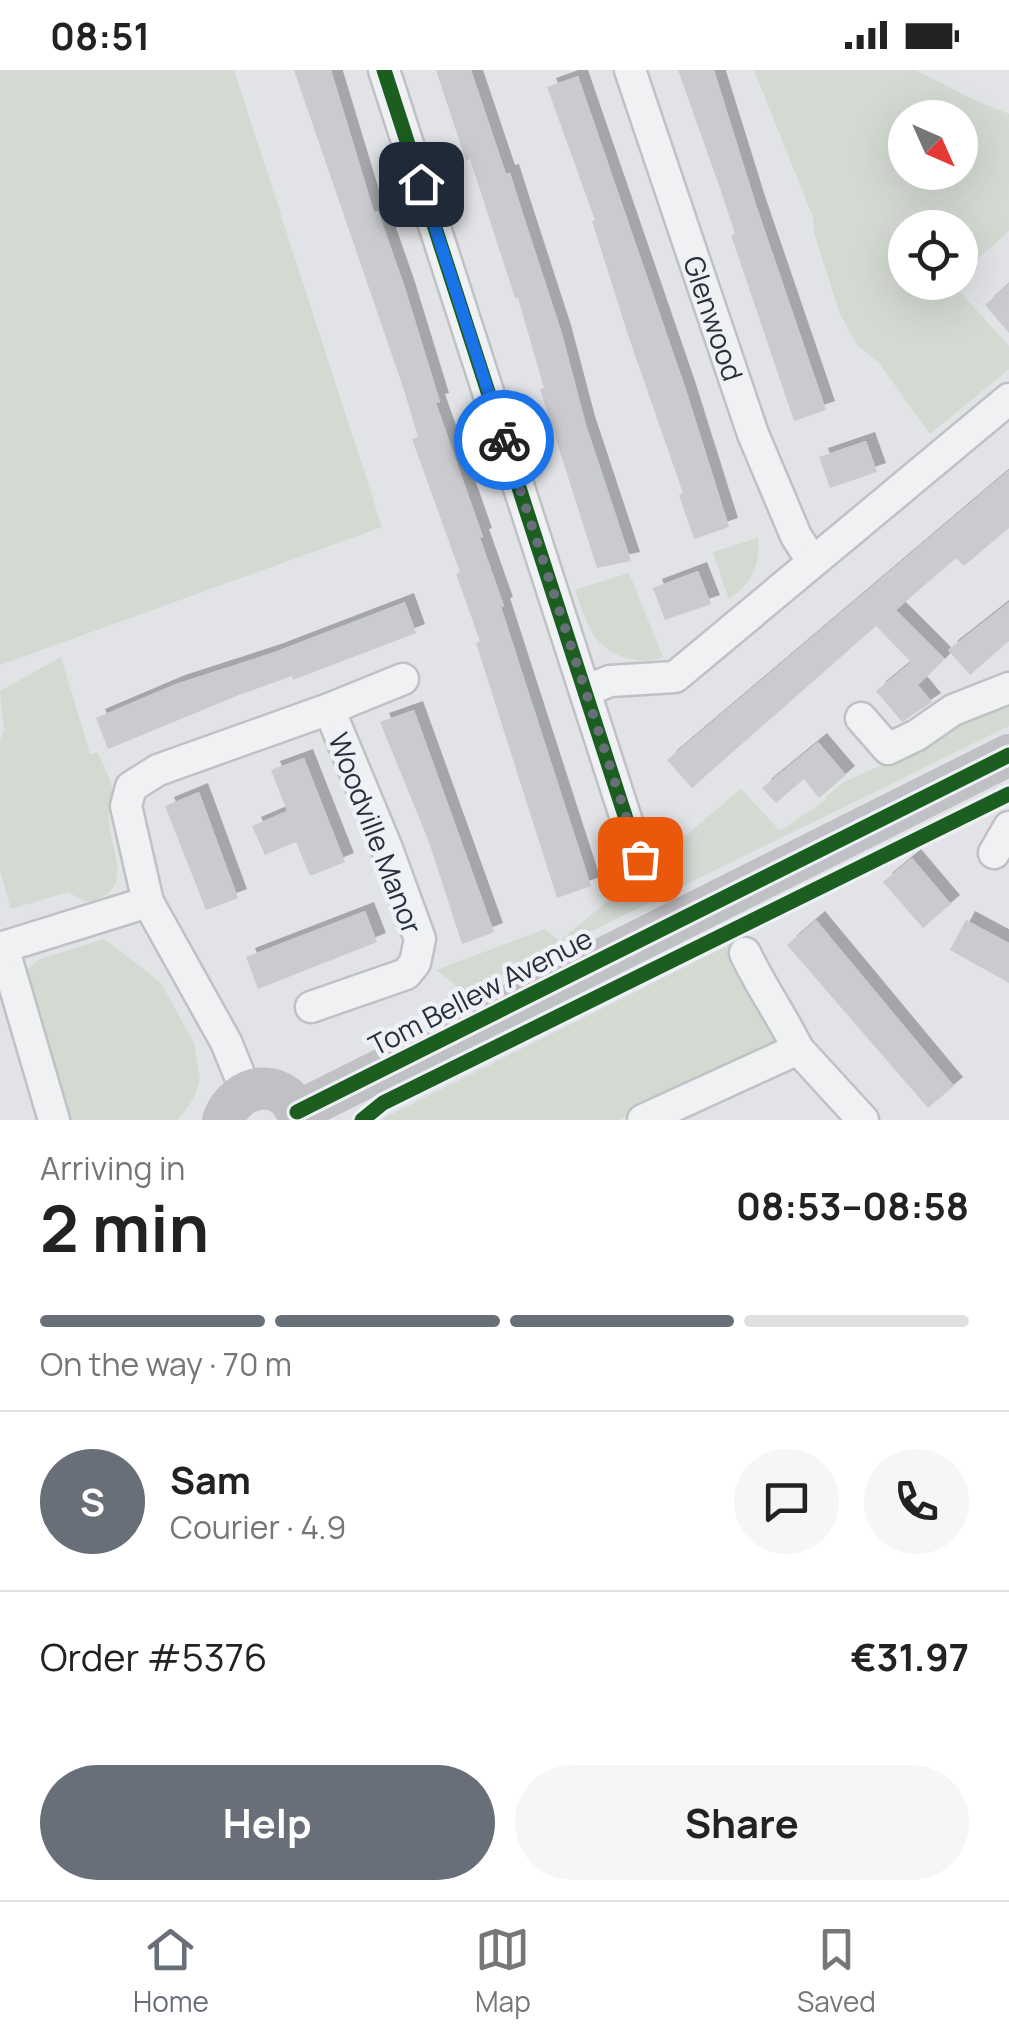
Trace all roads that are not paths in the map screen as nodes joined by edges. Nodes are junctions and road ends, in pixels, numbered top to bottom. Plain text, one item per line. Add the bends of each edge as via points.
1 (384, 70) edge
2 (630, 70) edge
3 (1009, 399) edge
4 (812, 562) junction
5 (403, 679) dead end
6 (1009, 688) edge
7 (585, 691) junction
8 (329, 710) junction
9 (861, 718) dead end
10 (1009, 755) edge
11 (640, 859) dead end
12 (148, 902) junction
13 (2, 947) edge
14 (746, 954) dead end
15 (311, 1006) dead end
16 (798, 1049) junction
17 (235, 1106) edge
18 (298, 1116) edge
19 (54, 1120) edge
20 (643, 1120) edge
21 (863, 1120) edge

1 - 7 street
2 - 4 street, Glenwood via 753,434
3 - 4 street
4 - 7 street via 674,678 610,681
5 - 8 street, Woodville Manor
6 - 9 street via 952,710 888,749
7 - 11 street
8 - 12 street, Woodville Manor via 158,770 131,788 126,806
8 - 15 street, Woodville Manor via 420,939 406,974
10 - 18 street, Tom Bellew Avenue
12 - 13 street
12 - 17 street, Woodville Manor via 226,1042
13 - 19 street
14 - 16 street
16 - 20 street
16 - 21 street
17 - 18 street via 273,1090

